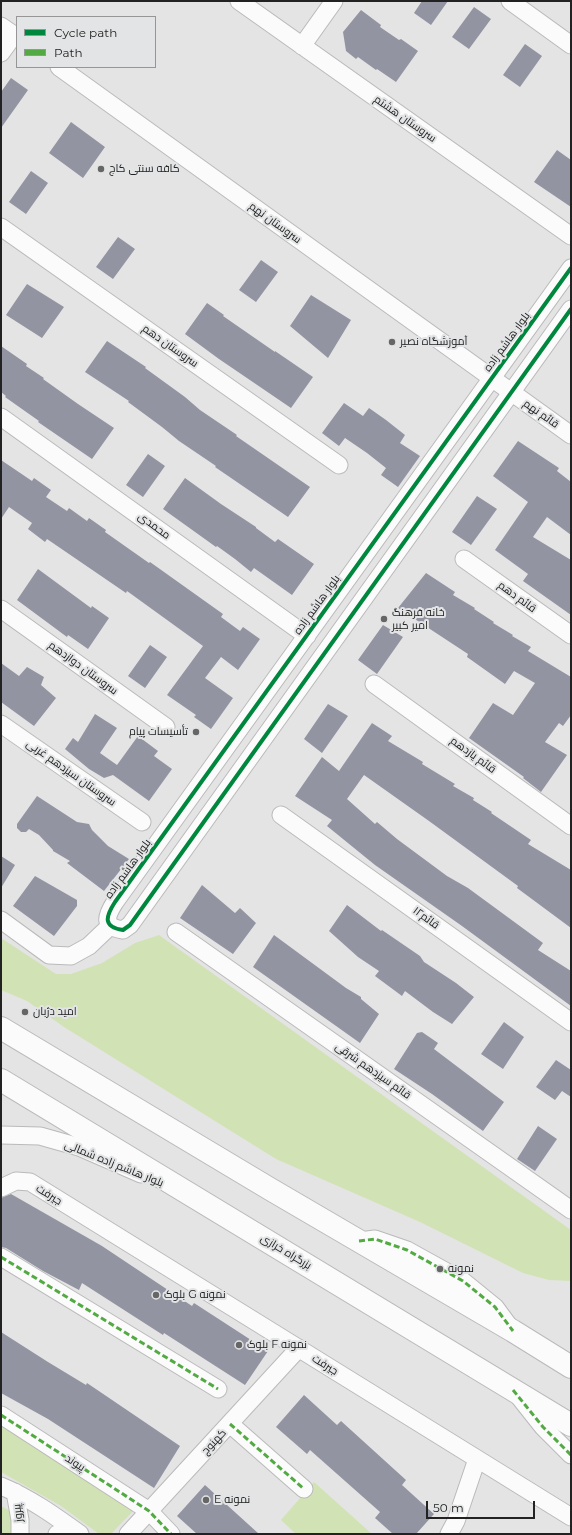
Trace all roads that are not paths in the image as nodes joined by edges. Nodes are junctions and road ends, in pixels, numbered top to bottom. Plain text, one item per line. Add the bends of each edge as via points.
1 (239, 1) edge
2 (334, 1) edge
3 (510, 1) edge
4 (11, 33) edge
5 (571, 45) edge
6 (302, 46) junction
7 (1, 53) edge
8 (60, 68) edge
9 (1, 227) edge
10 (571, 236) edge
11 (571, 268) edge
12 (571, 309) edge
13 (492, 379) junction
14 (512, 393) junction
15 (1, 417) edge
16 (571, 435) edge
17 (339, 465) dead end
18 (464, 559) dead end
19 (1, 609) edge
20 (571, 635) edge
21 (307, 636) junction
22 (374, 684) dead end
23 (1, 724) edge
24 (166, 727) dead end
25 (211, 769) junction
26 (232, 782) junction
27 (282, 815) dead end
28 (142, 822) dead end
29 (571, 826) edge
30 (1, 920) edge
31 (110, 926) junction
32 (176, 932) dead end
33 (571, 1022) edge
34 (1, 1028) edge
35 (1, 1080) edge
36 (1, 1135) edge
37 (9, 1184) edge
38 (202, 1200) junction
39 (571, 1210) edge
40 (1, 1257) edge
41 (299, 1348) junction
42 (571, 1367) edge
43 (218, 1390) dead end
44 (514, 1390) junction
45 (1, 1415) edge
46 (230, 1424) junction
47 (571, 1425) edge
48 (571, 1454) edge
49 (477, 1459) junction
50 (8, 1489) edge
51 (304, 1489) dead end
52 (149, 1511) junction
53 (571, 1517) edge
54 (78, 1533) edge
55 (20, 1534) edge
56 (57, 1534) edge
57 (128, 1534) edge
58 (171, 1534) edge
59 (449, 1534) edge

1 - 6 street, سروستان هشتم
2 - 6 street
3 - 5 street
4 - 7 street
6 - 10 street, سروستان هشتم
8 - 13 street, سروستان نهم
9 - 17 street, سروستان دهم
11 - 13 street, بلوار هاشم زاده
12 - 14 street
13 - 14 street, سروستان نهم
13 - 21 street, بلوار هاشم زاده
14 - 16 street, قائم نهم
14 - 26 street
15 - 21 street, محمدی
18 - 20 street, قائم دهم
19 - 24 street, سروستان دوازدهم
21 - 25 street, بلوار هاشم زاده
22 - 29 street, قائم یازدهم
23 - 28 street, سروستان سیزدهم غربی
25 - 26 street
25 - 31 street, بلوار هاشم زاده via 108,913 107,920
26 - 31 street via 130,925 123,930
27 - 33 street, قائم۱۲
30 - 31 street via 49,955 64,956 72,956 88,946
32 - 39 street, قائم سیزدهم شرقی
34 - 42 highway
35 - 38 highway, بزرگراه خرازی
36 - 38 street, بلوار هاشم زاده شمالی via 40,1136 79,1147
37 - 41 street, جيرفت via 30,1182
38 - 44 highway, بزرگراه خرازی
40 - 43 street
41 - 46 street, كهنوج
41 - 49 street, جيرفت
44 - 47 highway, بزرگراه خرازی
44 - 48 street via 543,1427
45 - 52 street, پیوند
46 - 51 street
46 - 52 street, كهنوج
49 - 53 street, جيرفت
49 - 59 street
50 - 54 street via 54,1515
50 - 55 street, پیروز via 20,1520
52 - 57 street, كهنوج
52 - 58 street, پیوند
54 - 56 street via 67,1531

